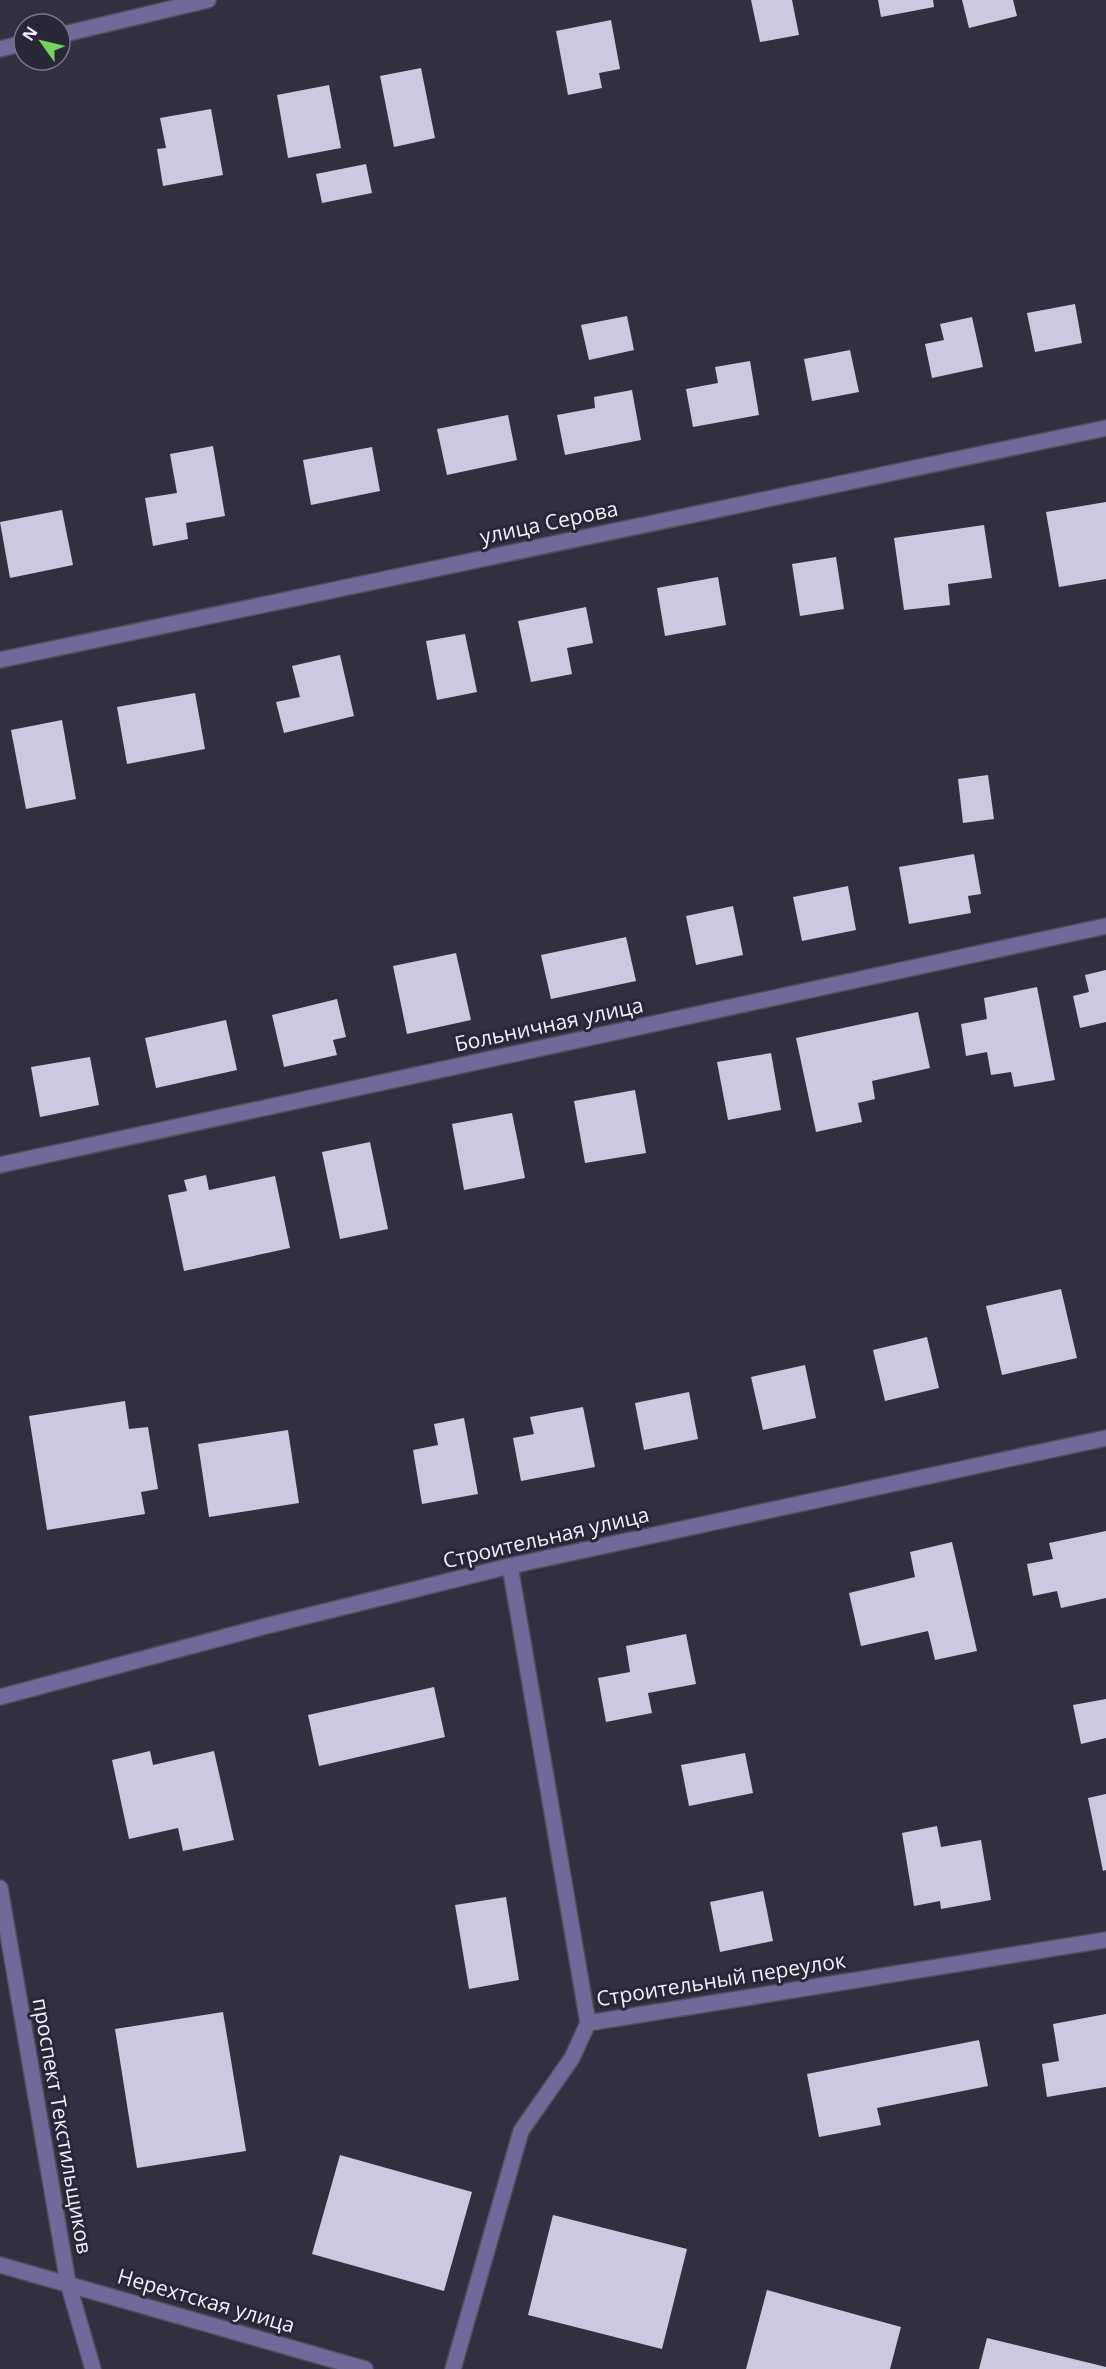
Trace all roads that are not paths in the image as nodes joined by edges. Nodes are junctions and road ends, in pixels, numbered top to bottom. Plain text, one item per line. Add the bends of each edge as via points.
1 (208, 0) edge
2 (72, 32) edge
3 (1106, 428) edge
4 (0, 660) edge
5 (1106, 926) edge
6 (0, 1165) edge
7 (1106, 1438) edge
8 (510, 1566) junction
9 (0, 1697) edge
10 (0, 1888) edge
11 (1106, 1940) edge
12 (588, 2023) junction
13 (0, 2265) edge
14 (68, 2283) junction
15 (93, 2369) edge
16 (365, 2369) edge
17 (453, 2369) edge

1 - 2 street
3 - 4 street, улица Серова
5 - 6 street, Больничная улица
7 - 8 street, Строительная улица
8 - 9 street, Строительная улица
8 - 12 street, Строительный переулок
10 - 14 street, проспект Текстильщиков
11 - 12 street, Строительный переулок
12 - 17 street via 572,2058 521,2131
13 - 14 street, Нерехтская улица
14 - 15 street, проспект Текстильщиков
14 - 16 street, Нерехтская улица

